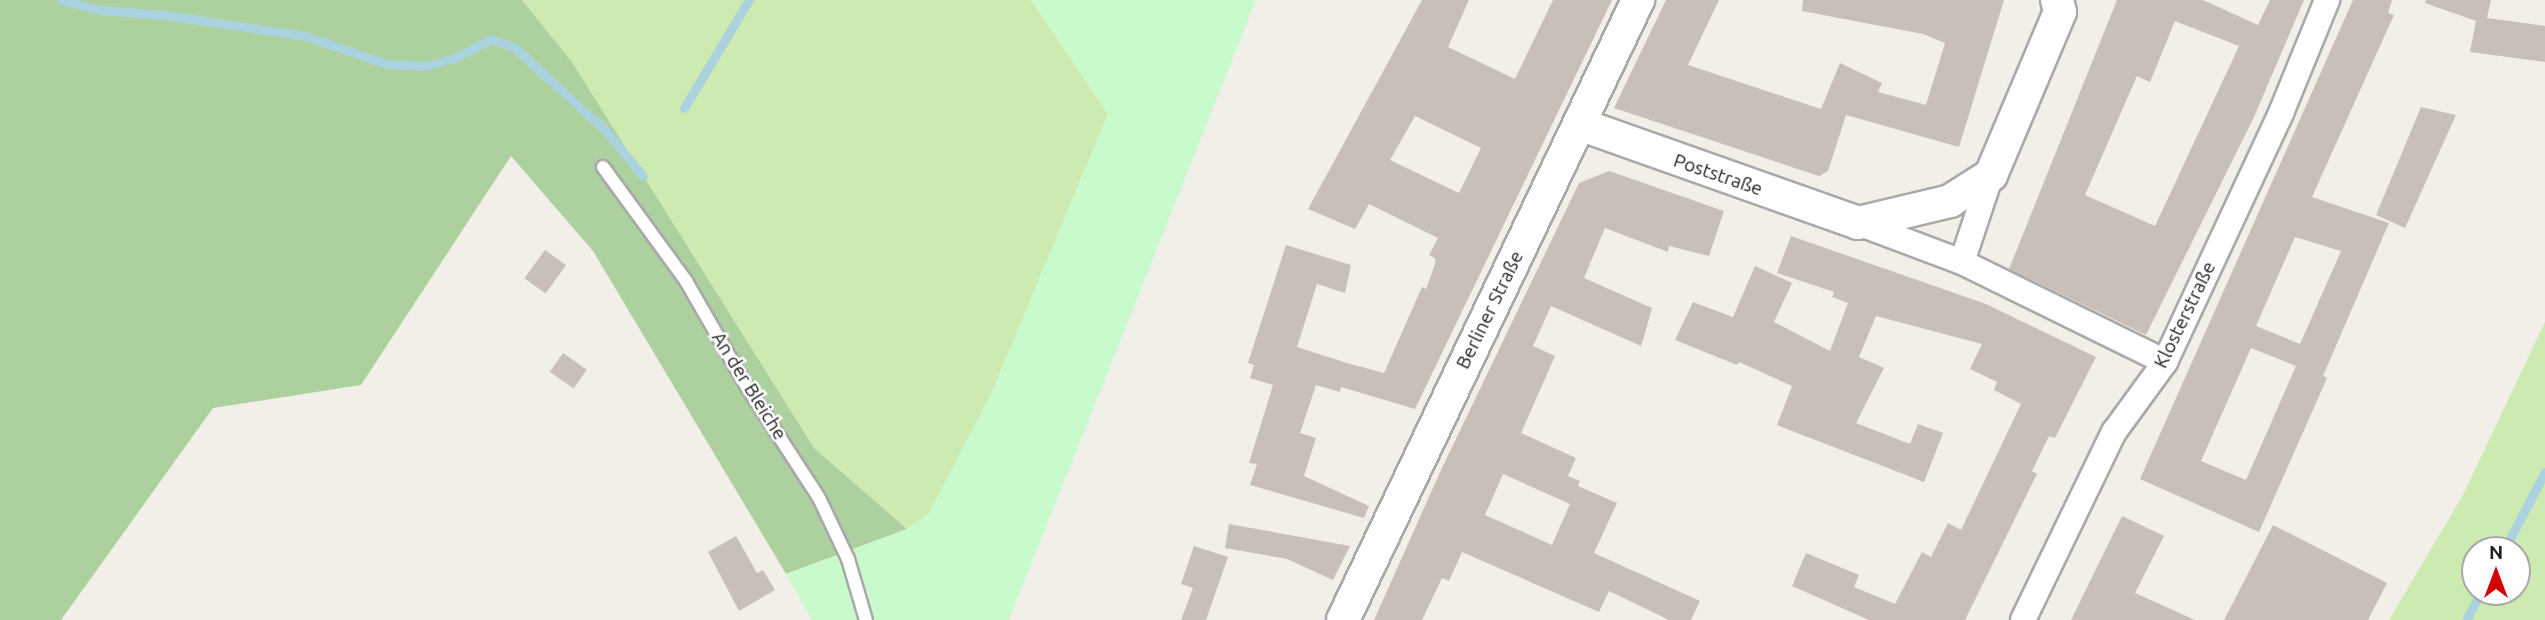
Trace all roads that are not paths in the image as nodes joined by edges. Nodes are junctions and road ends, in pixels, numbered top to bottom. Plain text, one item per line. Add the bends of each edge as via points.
1 (1638, 0) edge
2 (2327, 0) edge
3 (2060, 4) edge
4 (1579, 124) junction
5 (603, 167) dead end
6 (1991, 176) junction
7 (1858, 223) junction
8 (1962, 262) junction
9 (2165, 362) junction
10 (866, 620) edge
11 (1343, 620) edge
12 (2023, 620) edge

1 - 4 street, Berliner Straße
2 - 9 street, Klosterstraße via 2281,113
3 - 6 street
4 - 7 street, Poststraße
4 - 11 street, Berliner Straße
5 - 10 lane, An der Bleiche via 685,281 819,498 848,559
6 - 7 street via 1950,201
6 - 8 street
7 - 8 street, Poststraße
8 - 9 street, Poststraße
9 - 12 street, Klosterstraße via 2114,432

